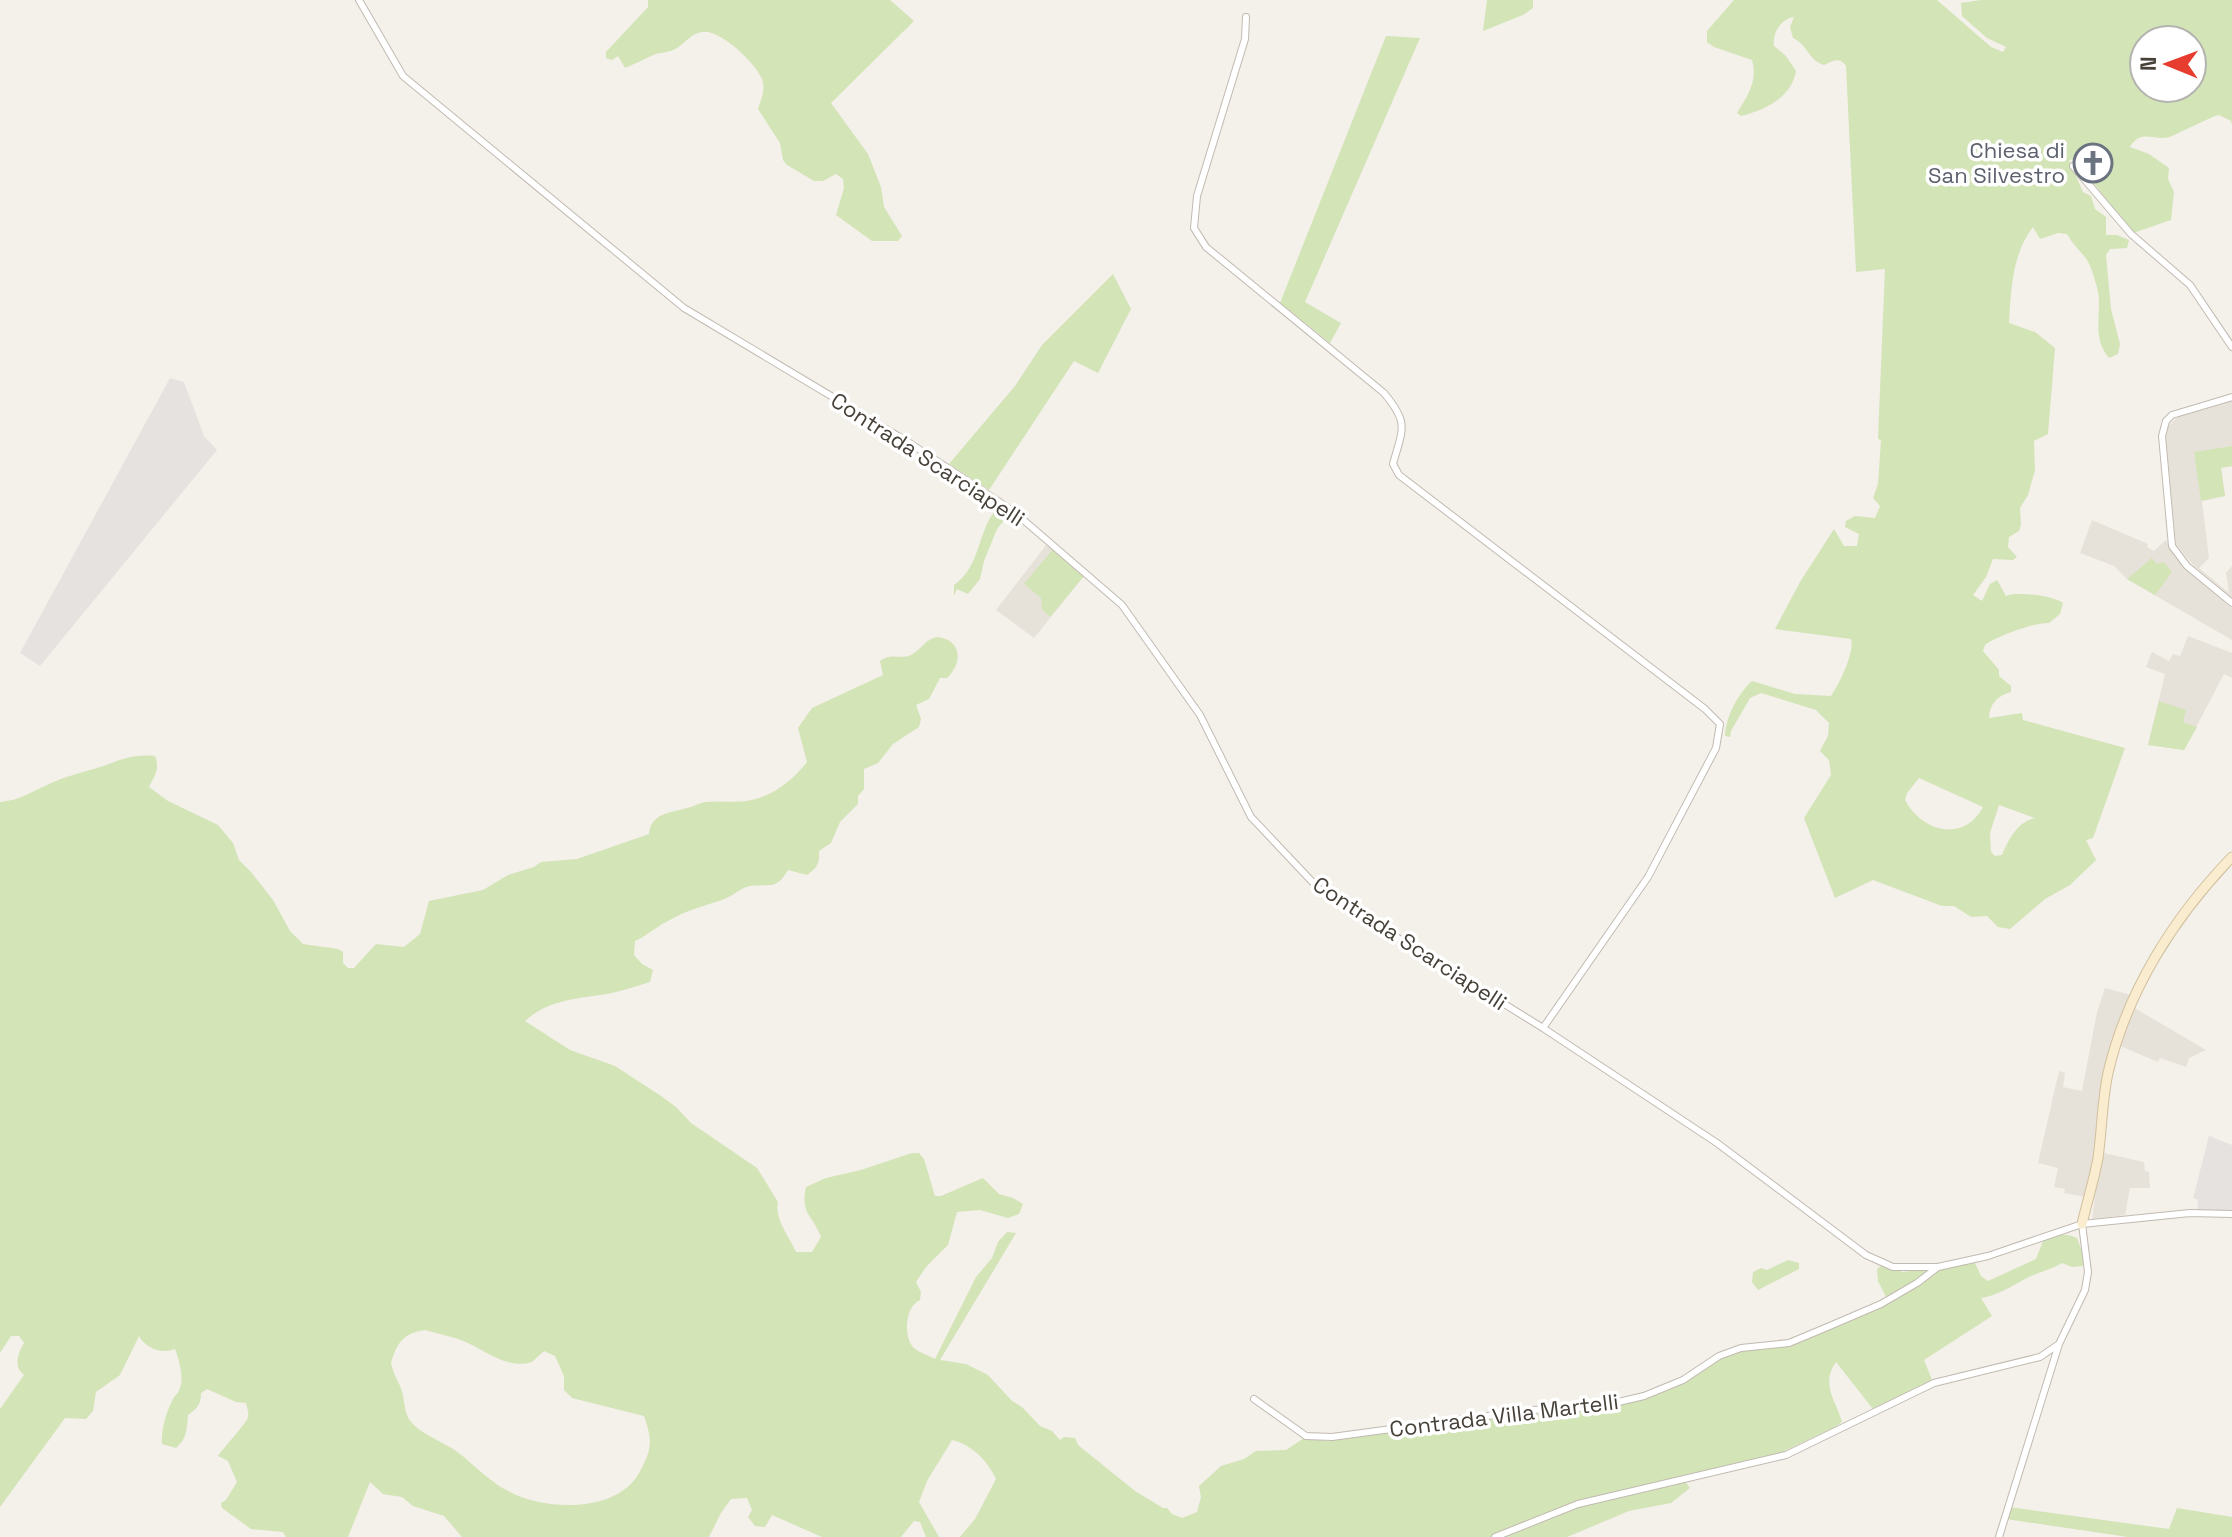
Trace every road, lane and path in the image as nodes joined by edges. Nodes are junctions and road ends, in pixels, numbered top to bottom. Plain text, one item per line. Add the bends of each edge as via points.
1 (359, 0) edge
2 (1246, 17) dead end
3 (2073, 166) dead end
4 (2232, 347) edge
5 (2232, 397) edge
6 (2232, 603) edge
7 (2232, 857) edge
8 (1543, 1028) junction
9 (2232, 1214) edge
10 (2082, 1224) junction
11 (1938, 1267) junction
12 (2059, 1344) junction
13 (1254, 1399) dead end
14 (1495, 1537) edge
15 (1999, 1537) edge

1 - 8 street, Contrada Scarciapelli via 403,76 684,308 908,442 1020,517 1122,605 1200,715 1251,817 1319,889
2 - 8 street via 1245,39 1197,196 1194,228 1206,247 1384,393 1400,412 1403,429 1393,464 1399,475 1720,724 1716,748 1648,877
3 - 4 street via 2131,234 2190,285
5 - 6 street via 2172,415 2162,436 2172,546 2187,566
7 - 10 street via 2172,931 2139,986 2108,1073 2098,1159
8 - 11 street, Contrada Scarciapelli via 1717,1143 1866,1255 1893,1267
9 - 10 street, Contrada Villa Martelli
10 - 11 street, Contrada Villa Martelli
10 - 12 street via 2085,1290
11 - 13 street, Contrada Villa Martelli via 1881,1304 1789,1343 1741,1348 1644,1396 1597,1407 1531,1410 1332,1437 1306,1436
12 - 14 street via 2040,1357 1934,1383 1786,1455 1578,1504
12 - 15 street

